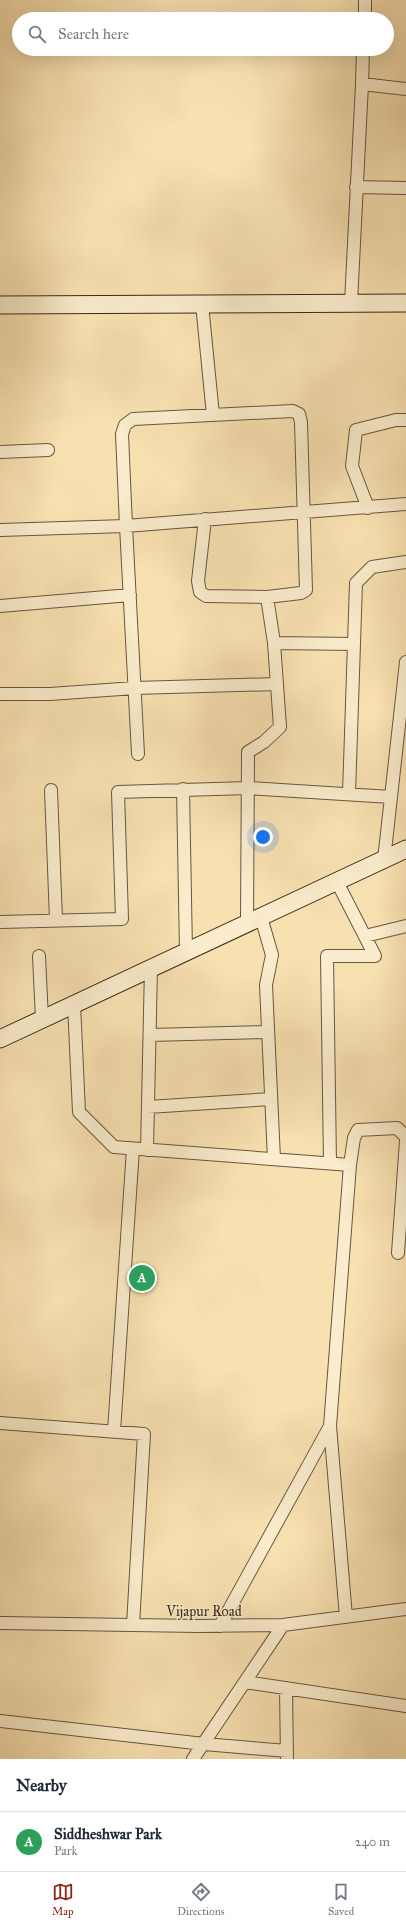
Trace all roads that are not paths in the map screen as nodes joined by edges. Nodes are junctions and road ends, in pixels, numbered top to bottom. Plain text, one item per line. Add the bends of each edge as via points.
1 (366, 0) edge
2 (365, 12) edge
3 (363, 56) edge
4 (362, 84) junction
5 (406, 89) edge
6 (356, 187) junction
7 (406, 188) edge
8 (351, 303) junction
9 (406, 303) edge
10 (202, 304) junction
11 (0, 305) edge
12 (213, 415) junction
13 (406, 420) edge
14 (48, 450) dead end
15 (0, 452) edge
16 (406, 504) edge
17 (368, 508) junction
18 (304, 512) junction
19 (205, 519) junction
20 (126, 526) junction
21 (0, 530) edge
22 (406, 562) edge
23 (130, 595) junction
24 (267, 597) junction
25 (0, 606) edge
26 (274, 643) junction
27 (354, 644) junction
28 (406, 662) edge
29 (277, 684) junction
30 (135, 688) junction
31 (0, 694) edge
32 (404, 706) edge
33 (138, 754) dead end
34 (248, 788) junction
35 (183, 789) junction
36 (51, 790) dead end
37 (349, 794) junction
38 (391, 797) junction
39 (406, 849) edge
40 (384, 860) junction
41 (337, 882) junction
42 (56, 920) junction
43 (254, 920) junction
44 (0, 922) edge
45 (406, 926) edge
46 (365, 936) junction
47 (186, 952) junction
48 (39, 956) dead end
49 (151, 968) junction
50 (74, 1004) junction
51 (42, 1019) junction
52 (268, 1032) junction
53 (150, 1035) junction
54 (0, 1039) edge
55 (271, 1100) junction
56 (148, 1107) junction
57 (406, 1137) edge
58 (406, 1141) edge
59 (134, 1149) junction
60 (147, 1150) junction
61 (274, 1159) junction
62 (330, 1163) junction
63 (350, 1165) junction
64 (398, 1253) dead end
65 (0, 1422) edge
66 (330, 1426) junction
67 (114, 1431) junction
68 (406, 1609) edge
69 (346, 1617) junction
70 (0, 1623) edge
71 (133, 1625) junction
72 (283, 1625) junction
73 (220, 1626) junction
74 (245, 1682) junction
75 (286, 1688) junction
76 (406, 1706) edge
77 (0, 1721) edge
78 (204, 1744) junction
79 (287, 1755) edge
80 (193, 1759) edge

1 - 2 street
3 - 4 street
4 - 5 street
4 - 6 street
6 - 7 street
6 - 8 street
8 - 9 street
8 - 10 street
10 - 11 street
10 - 12 street
12 - 18 street via 293,411 299,414
12 - 20 street via 133,419 125,425 122,434
13 - 17 street via 356,430 352,466
14 - 15 street
16 - 17 street
17 - 18 street
18 - 19 street
18 - 24 street via 306,590 301,593
19 - 20 street
19 - 24 street via 198,581 200,592 206,596
20 - 21 street
20 - 23 street
22 - 27 street via 372,566 356,583
23 - 25 street
23 - 30 street
24 - 26 street
26 - 27 street
26 - 29 street
27 - 37 street
28 - 32 street
29 - 30 street
29 - 34 street via 280,726 264,742 248,752
30 - 31 street via 50,694
30 - 33 street
32 - 38 street
34 - 35 street
34 - 37 street
34 - 43 street
35 - 42 street via 118,792 122,918
35 - 47 street
36 - 42 street
37 - 38 street
38 - 40 street
39 - 40 street
40 - 41 street
41 - 43 street
41 - 46 street
42 - 44 street
43 - 47 street
43 - 52 street via 272,955 266,985
45 - 46 street
46 - 62 street via 374,956 327,956
47 - 49 street
48 - 51 street
49 - 50 street
49 - 53 street
50 - 51 street
50 - 59 street via 79,1112 114,1148
51 - 54 street
52 - 53 street
52 - 55 street
53 - 56 street
55 - 56 street
55 - 61 street
56 - 60 street
57 - 63 street via 397,1128 358,1130 354,1138
58 - 64 street
59 - 60 street
59 - 67 street
60 - 61 street
61 - 62 street
62 - 63 street
63 - 66 street
65 - 67 street
66 - 69 street
66 - 73 street
67 - 71 street via 144,1434
68 - 69 street, Vijapur Road
69 - 72 street, Vijapur Road
70 - 71 street, Vijapur Road
71 - 73 street, Vijapur Road
72 - 73 street, Vijapur Road
72 - 74 street
74 - 75 street
74 - 78 street
75 - 76 street
75 - 79 street
77 - 78 street
78 - 79 street
78 - 80 street

